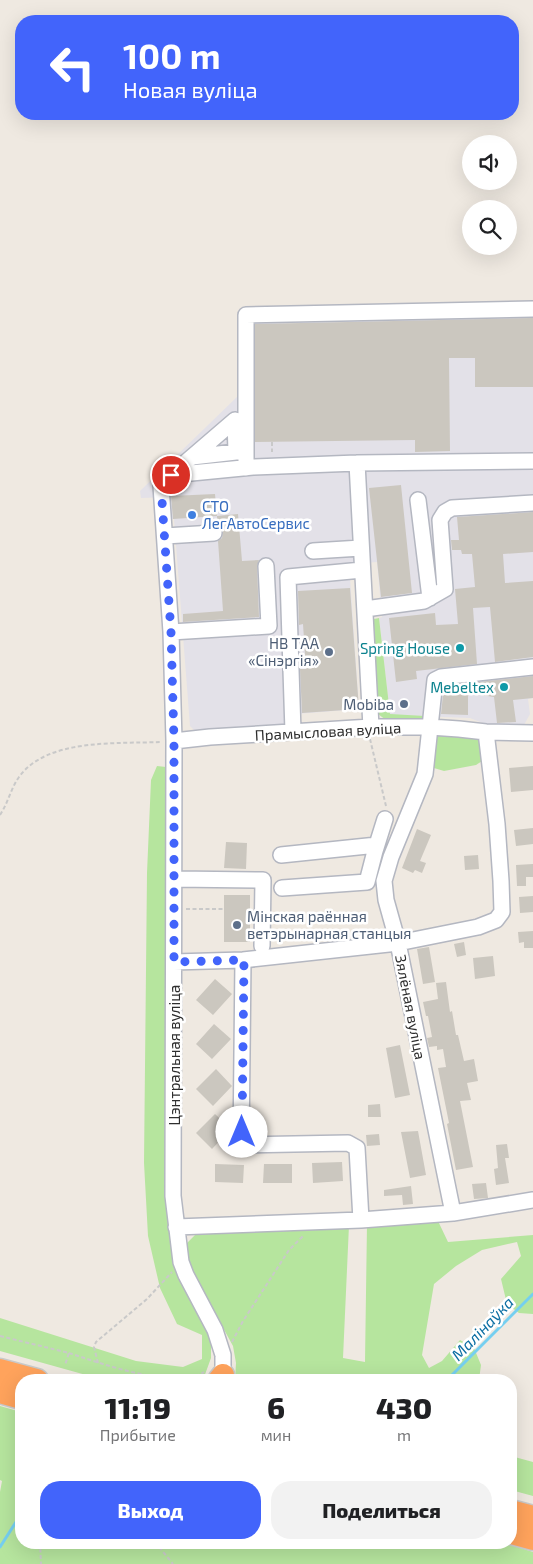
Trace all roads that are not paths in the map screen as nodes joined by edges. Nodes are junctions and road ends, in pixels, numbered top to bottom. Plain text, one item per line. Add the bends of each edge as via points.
1 (533, 309) edge
2 (192, 457) dead end
3 (533, 461) edge
4 (358, 463) junction
5 (246, 468) junction
6 (171, 475) junction
7 (418, 500) dead end
8 (533, 503) edge
9 (214, 533) dead end
10 (165, 536) junction
11 (362, 548) junction
12 (313, 552) dead end
13 (266, 566) dead end
14 (362, 570) junction
15 (430, 598) junction
16 (365, 609) junction
17 (171, 632) junction
18 (533, 667) edge
19 (369, 727) junction
20 (430, 727) junction
21 (293, 732) junction
22 (486, 732) junction
23 (533, 733) edge
24 (174, 741) junction
25 (386, 812) road end
26 (377, 846) junction
27 (281, 855) dead end
28 (175, 879) junction
29 (282, 888) dead end
30 (398, 943) junction
31 (262, 946) dead end
32 (244, 960) junction
33 (174, 962) junction
34 (533, 1200) edge
35 (453, 1213) junction
36 (362, 1220) junction
37 (176, 1228) junction
38 (0, 1370) edge
39 (15, 1374) edge
40 (218, 1374) edge
41 (0, 1392) edge
42 (15, 1396) edge

1 - 5 street via 246,315
2 - 6 street
3 - 4 street
4 - 5 street
4 - 11 street
5 - 6 street
6 - 10 street via 161,486
7 - 15 street
8 - 15 street via 452,508 445,512 440,520 446,589
9 - 10 street
10 - 17 street
11 - 12 street
11 - 14 street
13 - 17 street via 269,626
14 - 16 street
14 - 21 street via 288,577
15 - 16 street
16 - 19 street
17 - 24 street
18 - 20 street, Зялёная вуліца via 435,680
19 - 20 street, Прамысловая вуліца
19 - 21 street, Прамысловая вуліца
20 - 22 street, Прамысловая вуліца
20 - 30 street, Зялёная вуліца via 425,774 384,881
21 - 24 street, Прамысловая вуліца
22 - 23 street, Прамысловая вуліца
22 - 30 street via 497,824 502,912 496,920 478,927
24 - 28 street, Цэнтральная вуліца
25 - 26 street
26 - 27 street
26 - 29 street via 367,882
28 - 31 street via 263,880
28 - 33 street, Цэнтральная вуліца
30 - 32 street
30 - 35 street, Зялёная вуліца
32 - 33 street
32 - 36 street via 241,1145 348,1143 357,1148
33 - 37 street, Цэнтральная вуліца via 173,1196
34 - 35 street
35 - 36 street
36 - 37 street
37 - 40 street, Цэнтральная вуліца via 181,1262 220,1344 223,1355
38 - 39 highway
41 - 42 highway

